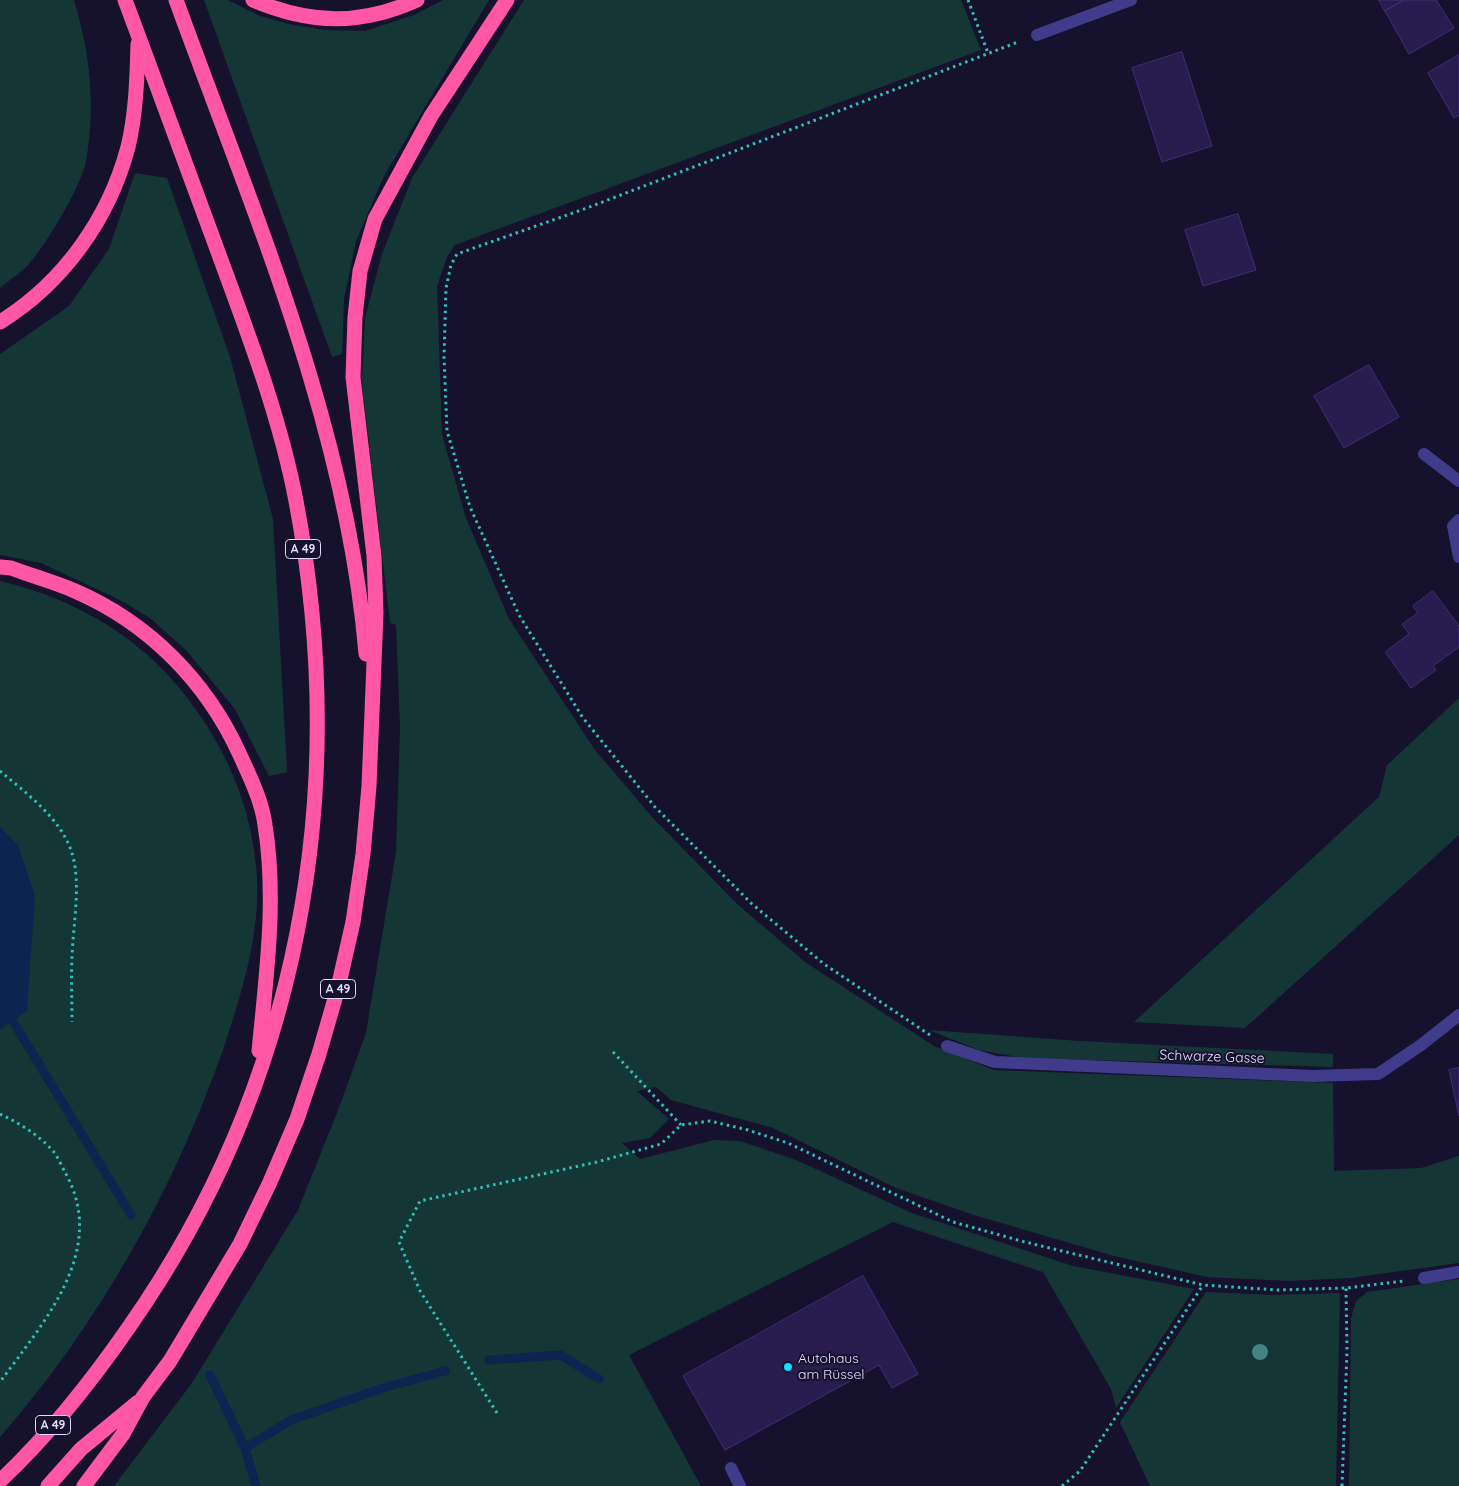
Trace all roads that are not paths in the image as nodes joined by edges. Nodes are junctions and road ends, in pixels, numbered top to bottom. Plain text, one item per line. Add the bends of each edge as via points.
1 (124, 0) edge
2 (176, 0) edge
3 (253, 0) edge
4 (417, 0) edge
5 (507, 0) edge
6 (1130, 0) edge
7 (138, 35) junction
8 (1037, 35) road end
9 (0, 322) edge
10 (1424, 454) dead end
11 (1459, 481) edge
12 (1459, 520) edge
13 (1459, 557) edge
14 (0, 567) edge
15 (371, 717) junction
16 (1459, 1015) edge
17 (947, 1046) road end
18 (257, 1083) junction
19 (1459, 1272) edge
20 (1424, 1278) road end
21 (143, 1397) junction
22 (731, 1468) dead end
23 (0, 1481) edge
24 (48, 1486) edge
25 (84, 1486) edge
26 (740, 1486) edge

1 - 7 highway, A 49
2 - 15 highway, A 49 via 278,278 332,454 352,547
3 - 4 highway via 294,14 328,19 380,15
5 - 15 highway via 431,116 375,219 360,271 353,377 374,556 376,613
6 - 8 street
7 - 9 highway via 134,112 128,146 104,210 65,267 40,292
7 - 18 highway, A 49 via 272,406 295,499 310,595 317,683 318,760 313,841 286,984
10 - 11 street
12 - 13 street via 1453,526
14 - 18 highway via 76,591 131,622 182,665 212,702 233,739 254,785 265,823 270,865
15 - 21 highway, A 49 via 369,786 356,902 338,988 319,1054 289,1137 240,1244 170,1361
16 - 17 street, Schwarze Gasse via 1378,1074 1313,1076 995,1062
18 - 23 highway, A 49 via 190,1230 148,1300 102,1366
19 - 20 street
21 - 24 highway, A 49 via 81,1449
21 - 25 highway via 123,1434
22 - 26 street

